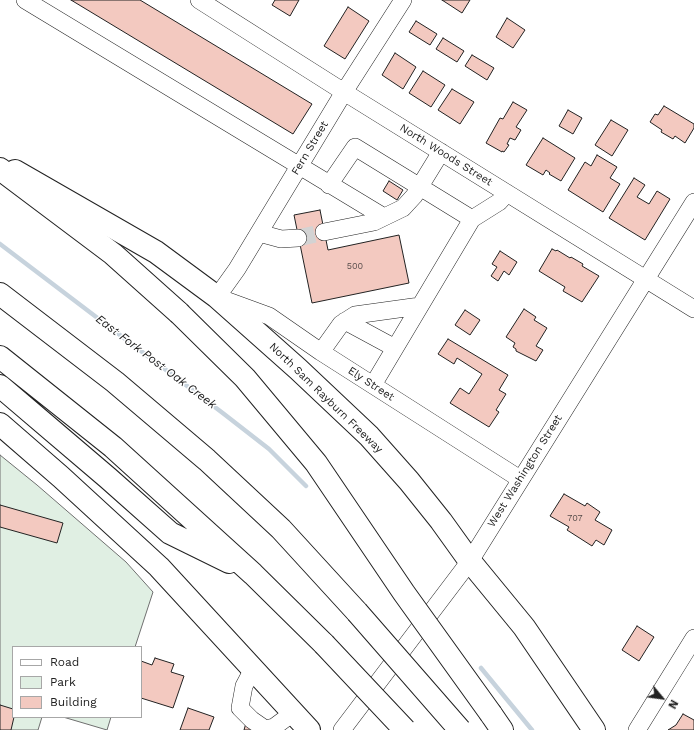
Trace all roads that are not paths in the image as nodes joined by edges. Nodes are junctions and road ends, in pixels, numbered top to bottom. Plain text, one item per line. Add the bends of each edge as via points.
1 (25, 0) edge
2 (199, 0) edge
3 (403, 0) edge
4 (344, 92) junction
5 (441, 152) junction
6 (0, 162) edge
7 (299, 167) junction
8 (0, 169) edge
9 (329, 185) junction
10 (420, 187) junction
11 (507, 194) junction
12 (694, 202) edge
13 (384, 218) junction
14 (472, 219) junction
15 (324, 232) tunnel mouth
16 (259, 233) junction
17 (298, 238) tunnel mouth
18 (646, 279) junction
19 (0, 294) edge
20 (218, 297) junction
21 (420, 306) junction
22 (694, 309) edge
23 (345, 321) junction
24 (395, 348) junction
25 (321, 352) junction
26 (0, 357) edge
27 (0, 386) edge
28 (373, 386) junction
29 (0, 424) edge
30 (520, 479) junction
31 (469, 560) junction
32 (253, 574) junction
33 (694, 638) edge
34 (252, 669) junction
35 (293, 713) junction
36 (496, 722) edge
37 (274, 728) edge
38 (309, 730) edge
39 (342, 730) edge
40 (405, 730) edge
41 (460, 730) edge
42 (594, 730) edge
43 (637, 730) edge

1 - 7 street
2 - 4 street, North Woods Street
3 - 4 street, Fern Street
4 - 5 street, North Woods Street
4 - 7 street, Fern Street
5 - 10 street
5 - 11 street, North Woods Street
6 - 20 main road, North Sam Rayburn Freeway via 156,252
7 - 9 street
7 - 16 street, Fern Street
8 - 36 main road, bridge via 113,254 179,313 244,378 316,463
9 - 10 street via 355,147
9 - 13 street
10 - 13 street via 403,208
10 - 14 street
11 - 14 street
11 - 18 street, North Woods Street
12 - 18 street, West Washington Street
13 - 15 street
14 - 21 street
16 - 17 street via 281,239
16 - 20 street, Fern Street
18 - 22 street, North Woods Street
18 - 30 street, West Washington Street
19 - 41 main road, bridge via 115,382 208,460 281,529
20 - 25 street, Ely Street via 269,316
20 - 31 main road, North Sam Rayburn Freeway via 369,436 409,481
21 - 23 street via 355,315
21 - 24 street
23 - 24 street
23 - 25 street
24 - 28 street
25 - 28 street, Ely Street
26 - 32 main road via 113,447
27 - 32 main road via 170,533
28 - 30 street, Ely Street
29 - 34 main road via 159,567
30 - 31 street, West Washington Street
31 - 39 street, West Washington Street
31 - 42 main road, North Sam Rayburn Freeway via 524,627
32 - 40 main road, bridge via 324,644
33 - 43 street
34 - 35 main road
34 - 37 street via 244,686 240,708 265,729
35 - 37 street
35 - 38 main road

